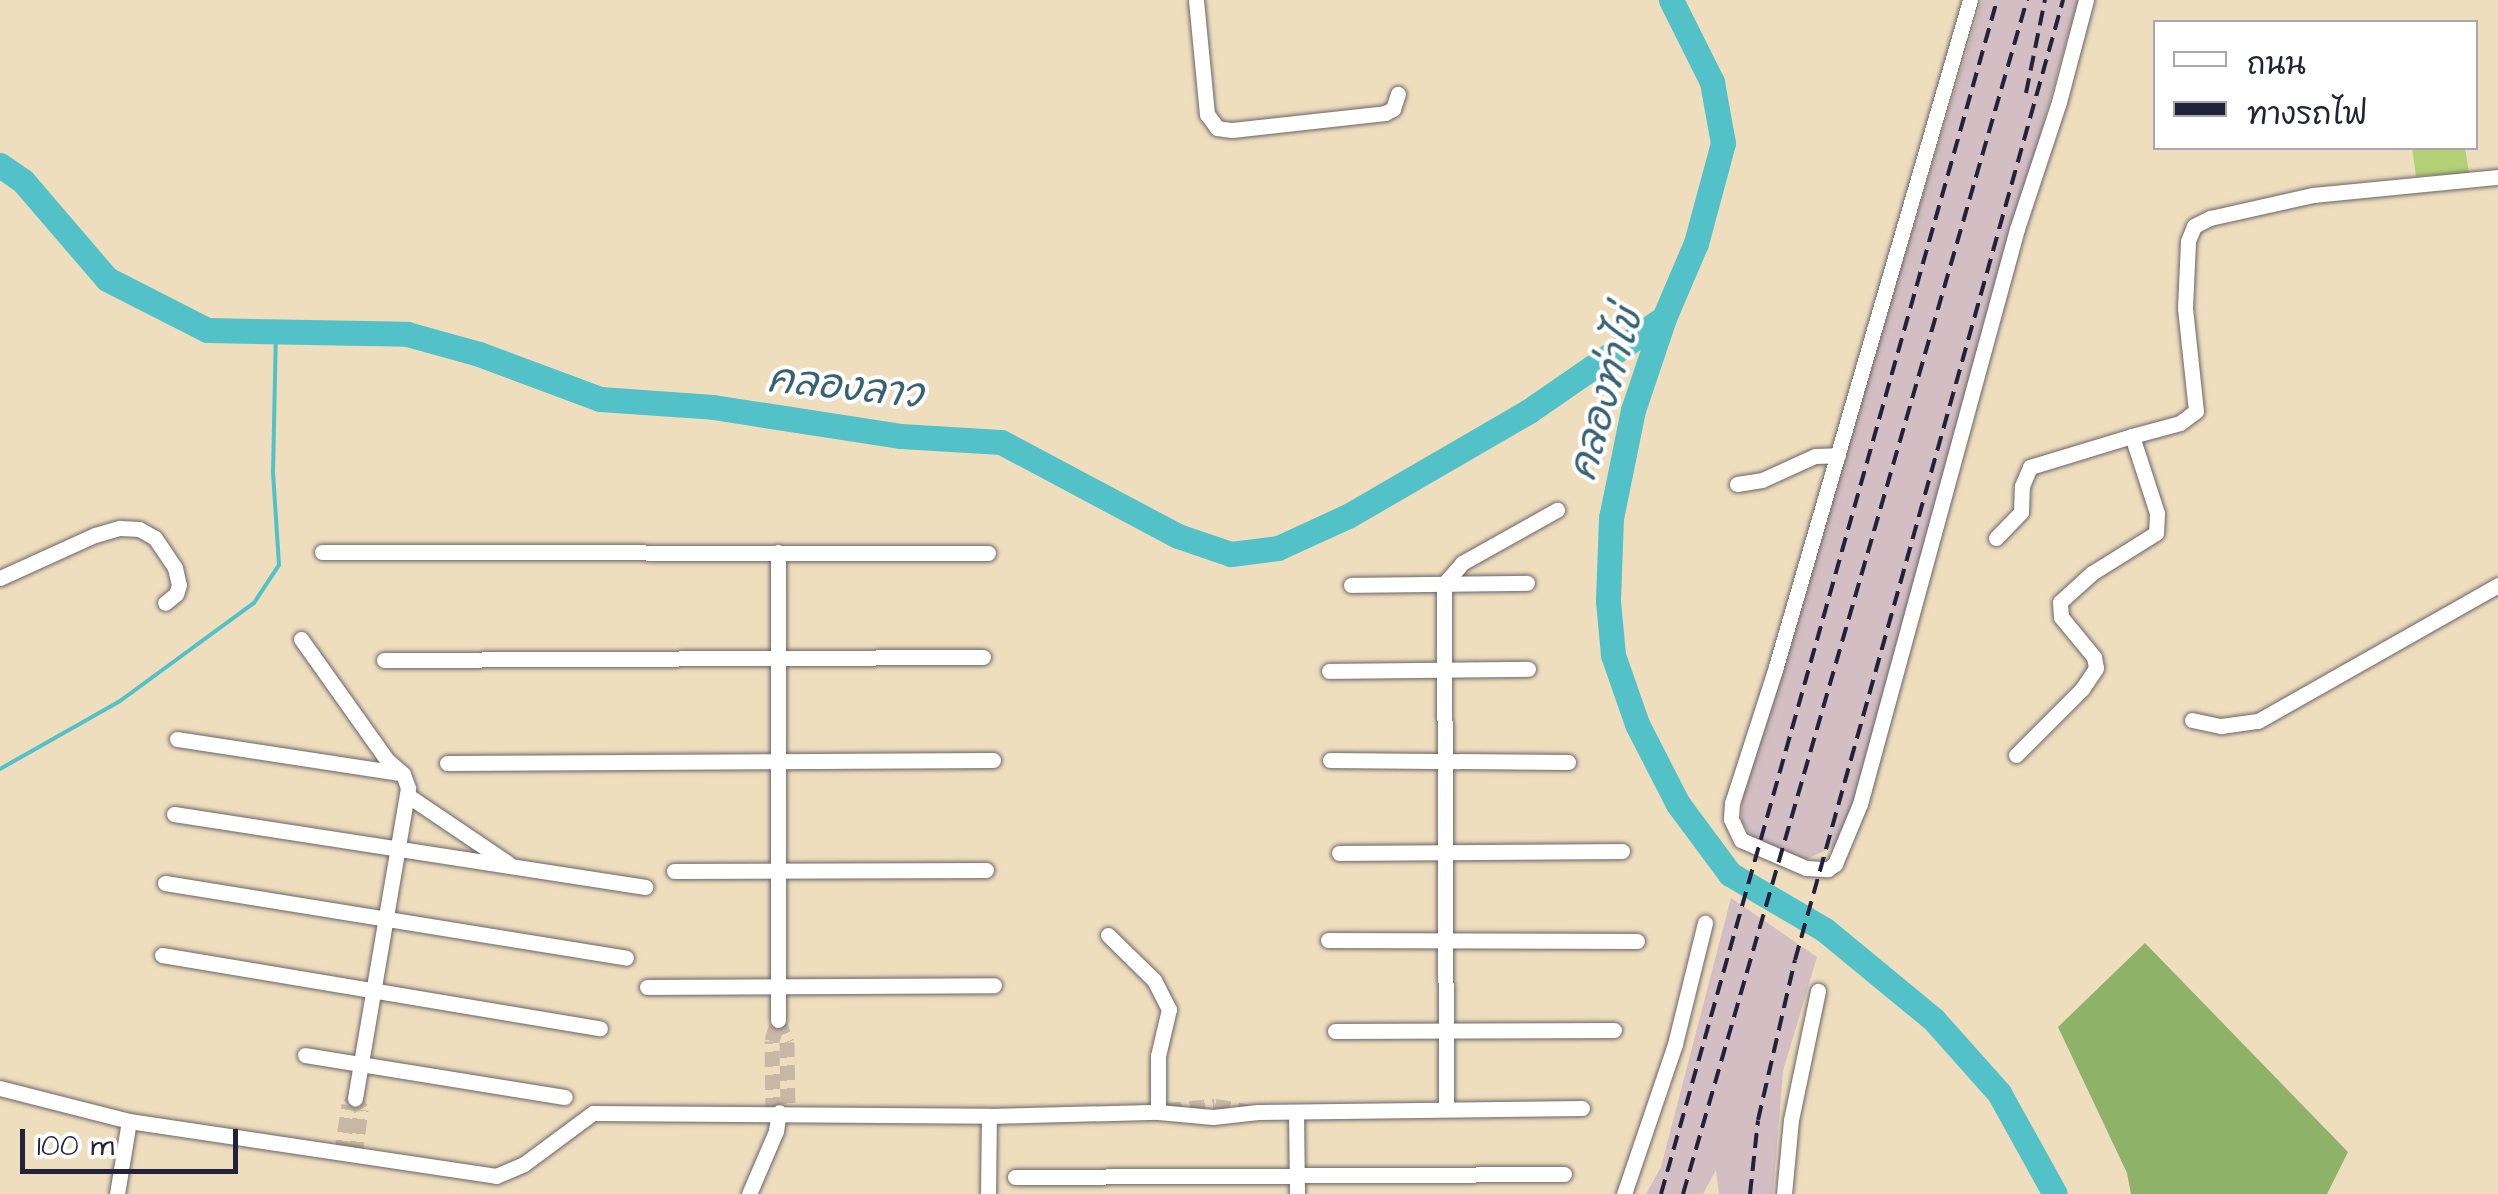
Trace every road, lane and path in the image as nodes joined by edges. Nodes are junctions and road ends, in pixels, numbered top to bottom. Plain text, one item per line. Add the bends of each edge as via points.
1 (1196, 0) edge
2 (1970, 0) edge
3 (2086, 0) edge
4 (1398, 94) dead end
5 (2498, 177) edge
6 (2132, 436) junction
7 (1838, 456) junction
8 (1737, 484) dead end
9 (1557, 510) dead end
10 (1996, 538) dead end
11 (322, 552) dead end
12 (778, 552) junction
13 (988, 552) dead end
14 (0, 578) edge
15 (1527, 583) dead end
16 (1444, 584) junction
17 (1350, 585) dead end
18 (2498, 586) edge
19 (165, 603) dead end
20 (301, 639) dead end
21 (982, 657) dead end
22 (778, 658) junction
23 (384, 660) dead end
24 (1444, 670) junction
25 (1528, 670) dead end
26 (1329, 672) dead end
27 (2192, 720) dead end
28 (177, 738) dead end
29 (2016, 755) dead end
30 (778, 760) junction
31 (993, 760) dead end
32 (1330, 760) dead end
33 (1444, 761) junction
34 (1568, 762) dead end
35 (447, 763) dead end
36 (403, 774) junction
37 (407, 795) junction
38 (174, 814) dead end
39 (397, 848) junction
40 (1622, 851) dead end
41 (1338, 852) dead end
42 (1445, 854) junction
43 (511, 866) junction
44 (986, 870) dead end
45 (674, 871) dead end
46 (778, 871) junction
47 (166, 883) dead end
48 (644, 888) dead end
49 (384, 919) junction
50 (1705, 923) dead end
51 (1108, 935) dead end
52 (1328, 940) dead end
53 (1638, 941) dead end
54 (1445, 942) junction
55 (162, 955) dead end
56 (626, 958) dead end
57 (994, 985) dead end
58 (778, 986) junction
59 (646, 987) dead end
60 (372, 990) junction
61 (1818, 990) dead end
62 (778, 1020) dead end
63 (600, 1028) dead end
64 (1614, 1030) dead end
65 (1335, 1032) dead end
66 (1446, 1032) junction
67 (304, 1056) dead end
68 (360, 1064) junction
69 (0, 1088) edge
70 (566, 1096) dead end
71 (356, 1099) dead end
72 (1582, 1108) dead end
73 (1446, 1109) junction
74 (779, 1112) junction
75 (1158, 1112) junction
76 (1296, 1112) junction
77 (989, 1116) junction
78 (130, 1121) junction
79 (1297, 1173) junction
80 (1564, 1174) dead end
81 (1016, 1178) dead end
82 (117, 1194) edge
83 (748, 1194) edge
84 (988, 1194) edge
85 (1297, 1194) edge
86 (1624, 1194) edge
87 (1784, 1194) edge

1 - 4 street via 1206,114 1218,128 1385,114
2 - 7 street
3 - 7 street via 1860,804 1835,864 1818,870 1741,840 1731,819
5 - 6 street via 2313,195 2200,222 2188,242 2184,308 2196,411 2180,423
6 - 10 street via 2030,467 2021,512
6 - 29 street via 2157,513 2156,533 2060,602 2096,668
7 - 8 street via 1815,456
9 - 16 street via 1462,563
11 - 12 street
12 - 13 street
12 - 22 street
14 - 19 street via 95,535 139,529 155,538 175,568 179,585
15 - 16 street
16 - 17 street
16 - 24 street
18 - 27 street via 2258,721 2221,726
20 - 36 street
21 - 22 street
22 - 23 street
22 - 30 street
24 - 25 street
24 - 26 street
24 - 33 street
28 - 36 street
30 - 31 street
30 - 35 street
30 - 46 street
32 - 33 street
33 - 34 street
33 - 42 street
36 - 37 street
37 - 39 street
37 - 43 street
38 - 39 street
39 - 43 street
39 - 49 street
40 - 42 street
41 - 42 street
42 - 54 street
43 - 48 street
44 - 46 street
45 - 46 street
46 - 58 street
47 - 49 street
49 - 56 street
49 - 60 street
50 - 86 street via 1675,1044
51 - 75 street via 1154,980 1168,1009 1158,1056
52 - 54 street
53 - 54 street
54 - 66 street
55 - 60 street
57 - 58 street
58 - 59 street
58 - 62 street
60 - 63 street
60 - 68 street
61 - 87 street via 1791,1120
64 - 66 street
65 - 66 street
66 - 73 street
67 - 68 street
68 - 70 street
68 - 71 street
69 - 78 street
72 - 73 street
73 - 76 street
74 - 77 street
74 - 78 street via 593,1113 524,1164 496,1176
74 - 83 street
75 - 76 street
75 - 77 street
76 - 79 street
77 - 84 street
78 - 82 street
79 - 80 street
79 - 81 street
79 - 85 street

